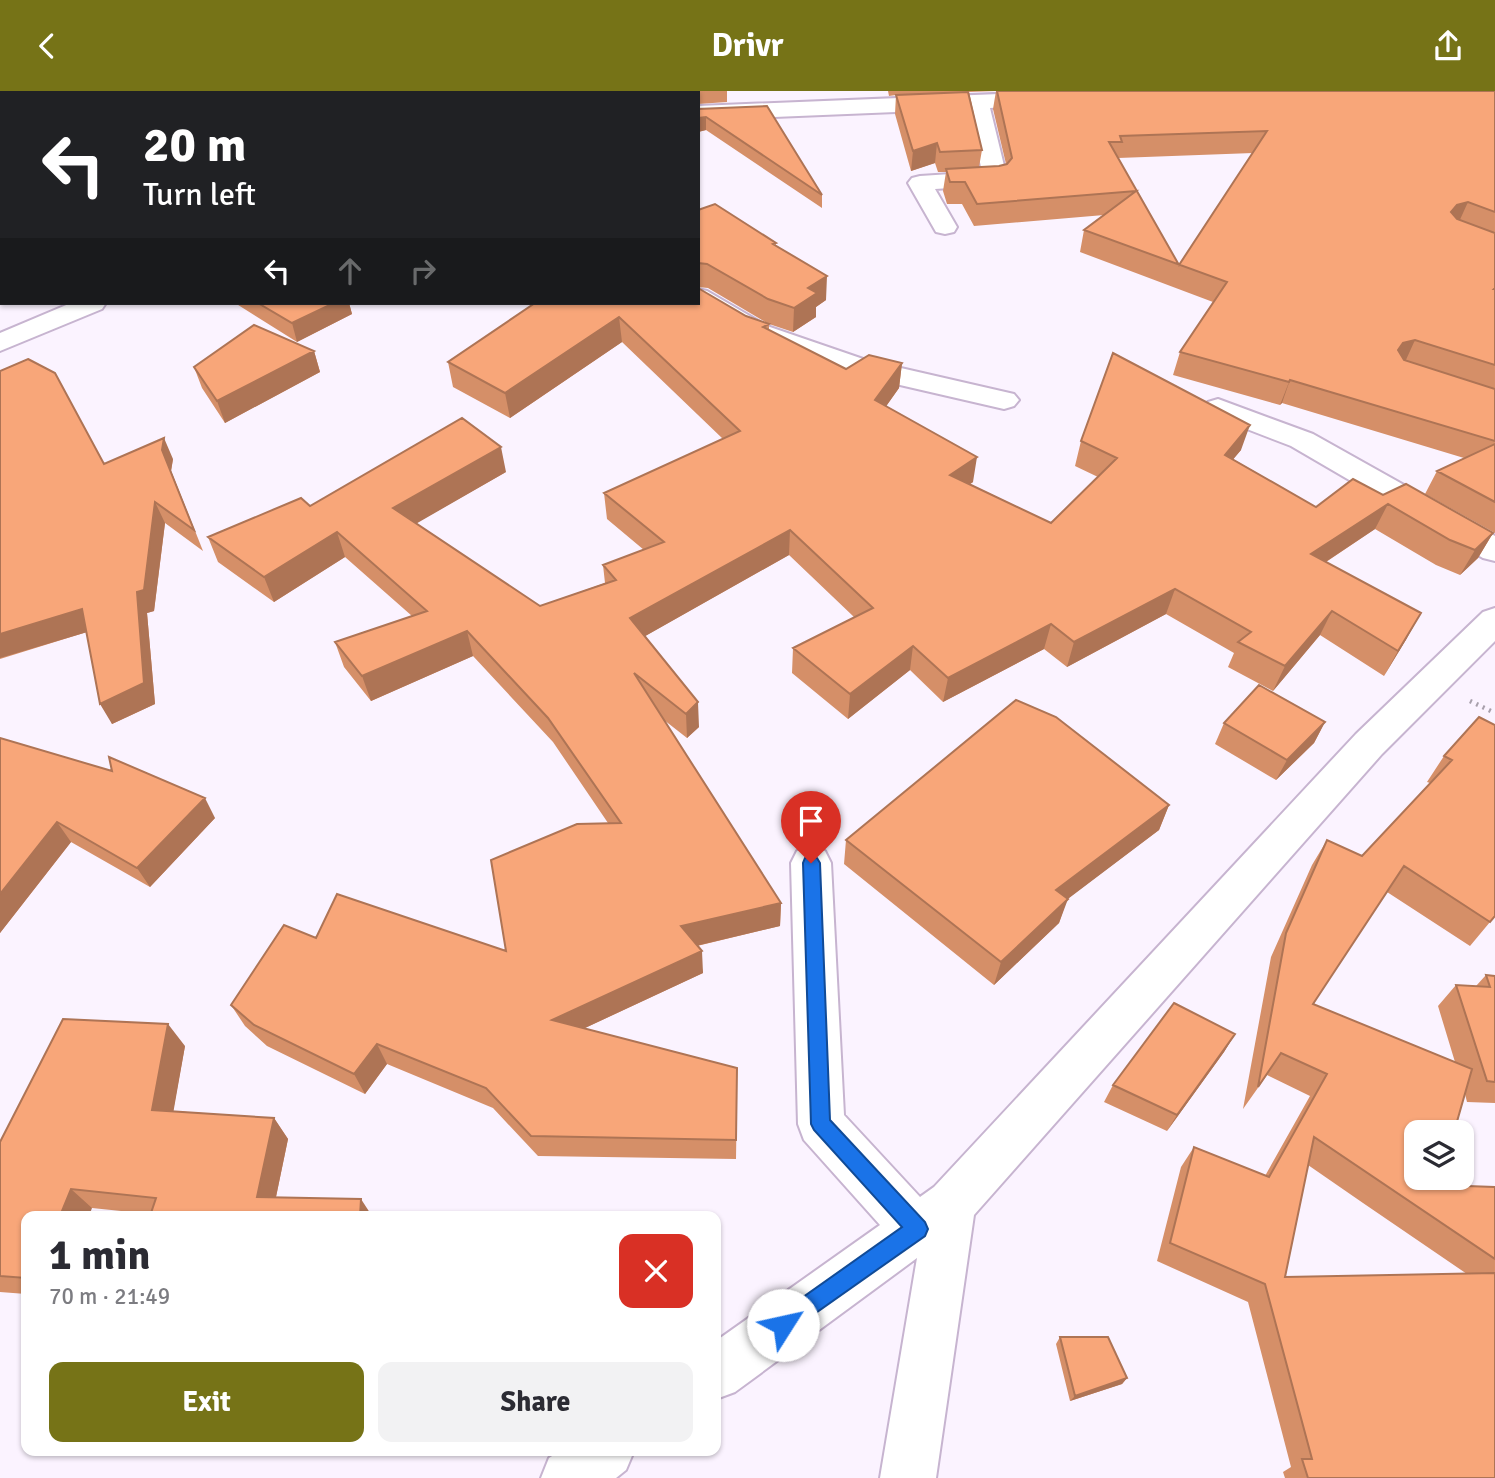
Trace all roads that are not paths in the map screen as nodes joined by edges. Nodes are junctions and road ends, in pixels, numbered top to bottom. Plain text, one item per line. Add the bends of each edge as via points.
1 (1062, 99) edge
2 (978, 102) junction
3 (700, 113) edge
4 (945, 227) dead end
5 (700, 298) edge
6 (88, 305) edge
7 (0, 343) edge
8 (1004, 400) dead end
9 (1218, 408) edge
10 (1495, 549) edge
11 (1495, 620) edge
12 (811, 863) dead end
13 (934, 1216) junction
14 (721, 1369) edge
15 (600, 1456) edge
16 (569, 1478) edge
17 (908, 1478) edge

1 - 2 street
2 - 3 street
2 - 4 street via 995,178 920,183
5 - 8 street via 757,332 858,367
6 - 7 street
9 - 10 street via 1302,440
11 - 13 street via 1369,744
12 - 13 street via 821,1124
13 - 14 street
13 - 17 street
15 - 16 street

